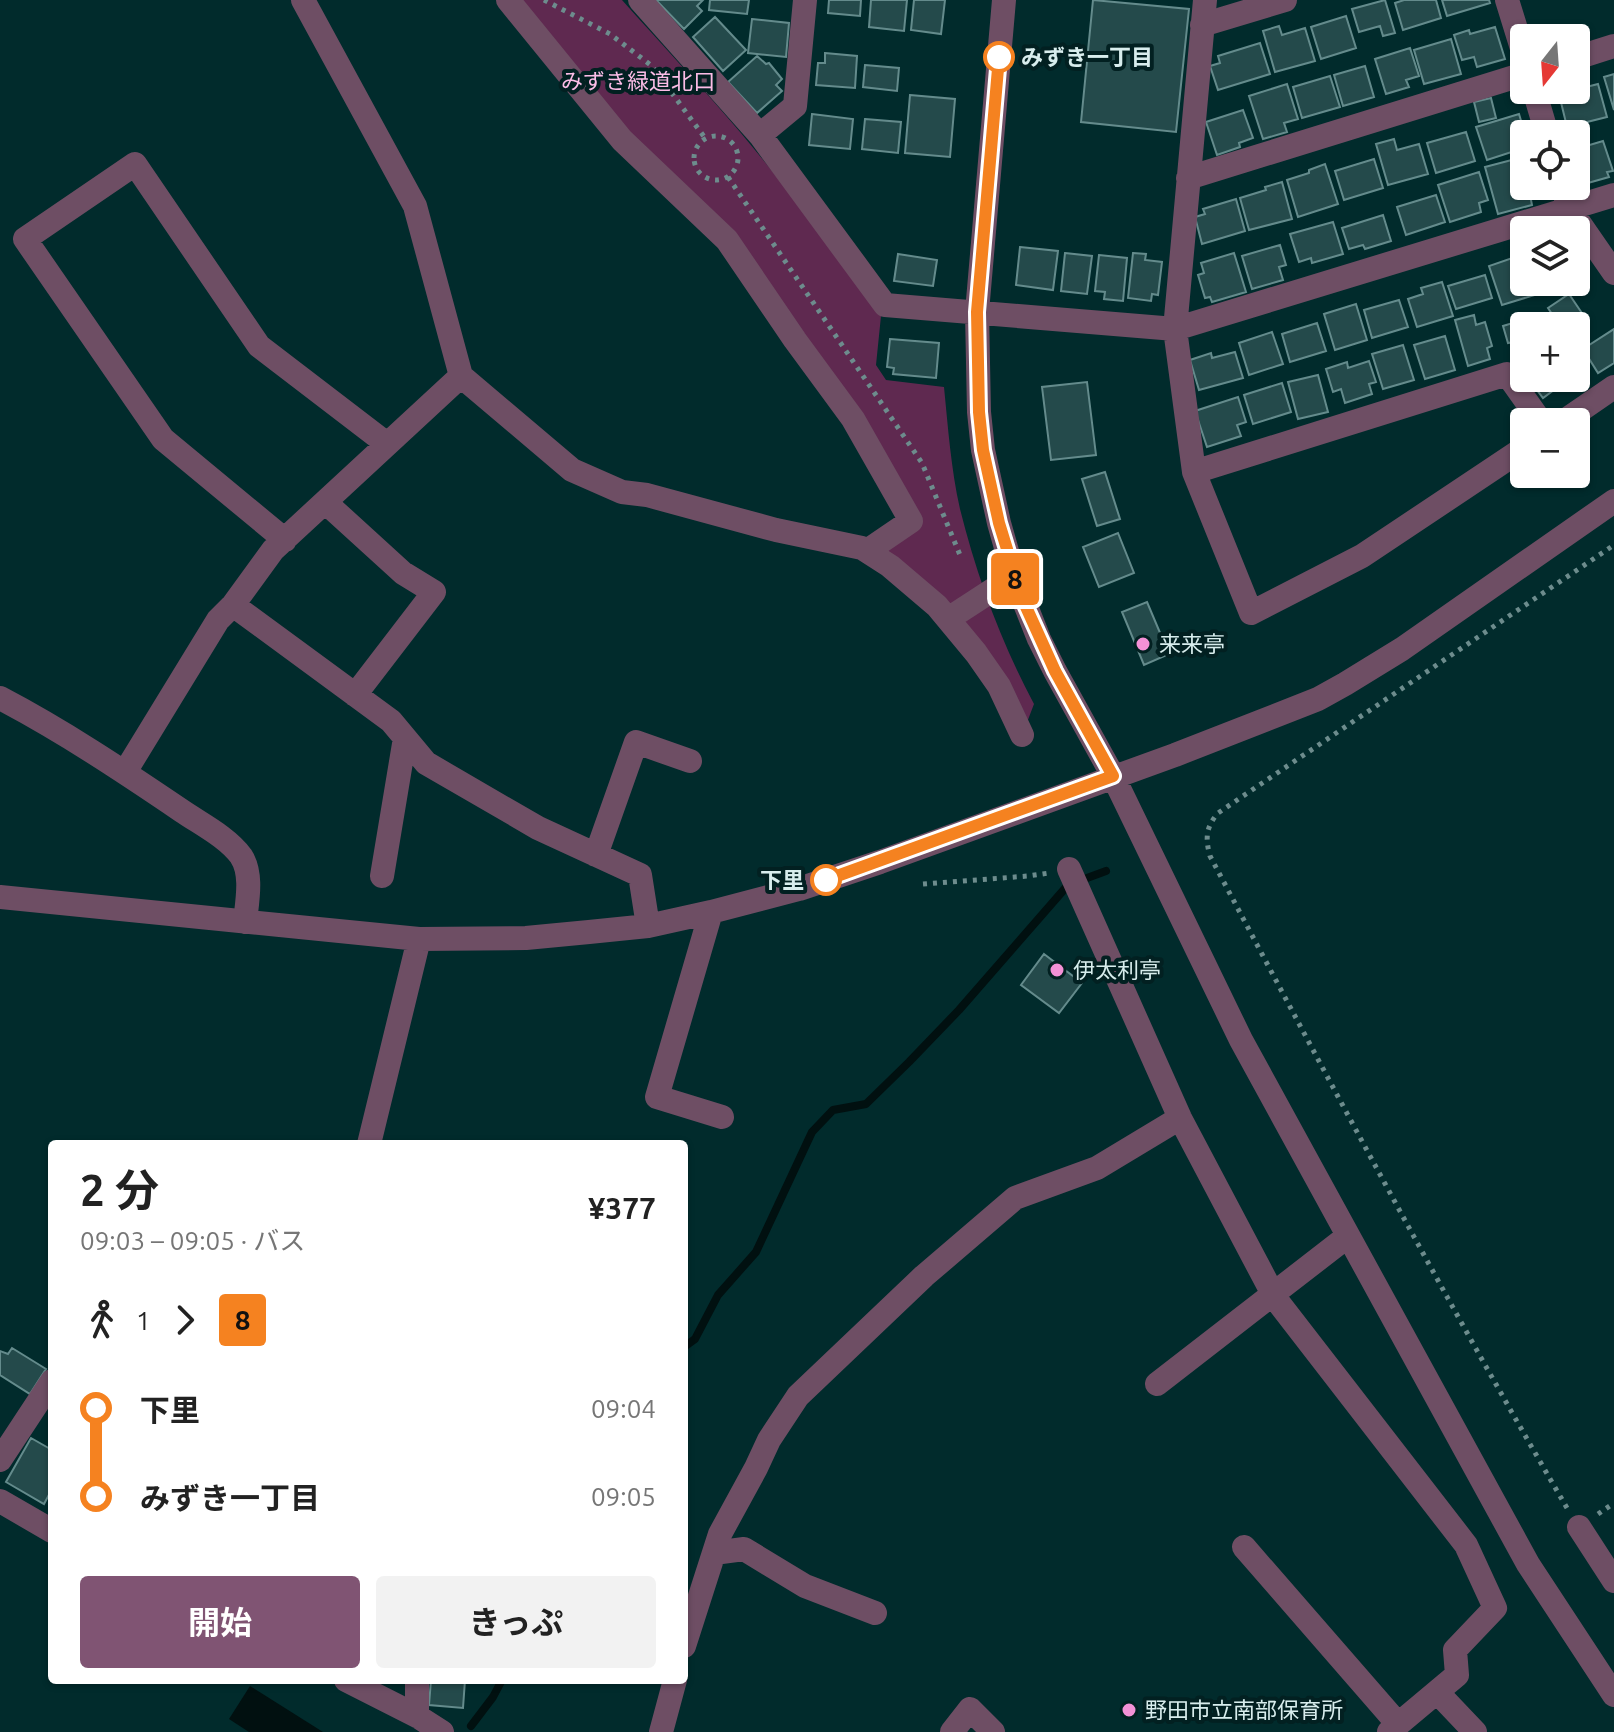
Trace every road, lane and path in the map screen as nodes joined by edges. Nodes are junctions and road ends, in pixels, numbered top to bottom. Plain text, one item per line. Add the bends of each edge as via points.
1 (303, 0) edge
2 (508, 0) edge
3 (544, 0) edge
4 (640, 0) edge
5 (805, 0) edge
6 (1004, 0) edge
7 (1205, 0) edge
8 (1285, 0) edge
9 (1507, 0) edge
10 (1514, 24) edge
11 (1202, 25) junction
12 (1614, 46) edge
13 (1590, 54) edge
14 (1510, 78) edge
15 (760, 135) junction
16 (705, 138) junction
17 (728, 177) junction
18 (1188, 178) junction
19 (1614, 195) edge
20 (1590, 196) edge
21 (1557, 200) edge
22 (1568, 200) edge
23 (1614, 273) edge
24 (977, 312) junction
25 (1175, 329) junction
26 (461, 376) junction
27 (1614, 387) edge
28 (1531, 408) edge
29 (1583, 408) edge
30 (387, 444) junction
31 (1510, 457) edge
32 (1194, 472) junction
33 (1614, 501) edge
34 (325, 502) junction
35 (285, 540) junction
36 (1614, 545) edge
37 (867, 551) junction
38 (960, 555) dead end
39 (1014, 576) junction
40 (233, 605) junction
41 (948, 619) junction
42 (355, 695) junction
43 (0, 698) edge
44 (1022, 735) dead end
45 (405, 738) junction
46 (690, 761) dead end
47 (125, 772) junction
48 (1113, 776) junction
49 (596, 855) junction
50 (1069, 869) joint
51 (382, 876) dead end
52 (923, 884) dead end
53 (0, 897) edge
54 (711, 912) junction
55 (245, 922) junction
56 (648, 926) junction
57 (419, 939) junction
58 (722, 1117) dead end
59 (1180, 1118) junction
60 (370, 1140) edge
61 (1348, 1236) junction
62 (1272, 1292) junction
63 (1157, 1384) dead end
64 (48, 1387) edge
65 (0, 1460) edge
66 (0, 1501) edge
67 (1579, 1527) joint
68 (48, 1529) edge
69 (1244, 1547) dead end
70 (714, 1553) junction
71 (1614, 1581) edge
72 (875, 1613) dead end
73 (688, 1634) edge
74 (354, 1684) edge
75 (417, 1684) edge
76 (674, 1684) edge
77 (1437, 1692) junction
78 (1614, 1695) edge
79 (417, 1716) junction
80 (1394, 1728) edge
81 (440, 1732) edge
82 (661, 1732) edge
83 (952, 1732) edge
84 (993, 1732) edge
85 (1475, 1732) edge

1 - 26 street via 415,206
2 - 37 street via 622,140 727,240 853,419 911,521
3 - 16 path via 610,34 652,66
4 - 15 street
5 - 15 street via 795,106
6 - 24 street
7 - 11 street
8 - 11 street
9 - 10 street
11 - 18 street
12 - 13 street
14 - 18 street
15 - 24 street via 885,305
16 - 17 path via 720,136 734,144 737,165
16 - 17 path via 696,148 696,169 714,180
17 - 38 path via 922,463
18 - 25 street
19 - 20 street
21 - 25 street
22 - 23 street
24 - 25 street
24 - 39 street via 983,450
25 - 32 street
26 - 30 street
26 - 37 street via 572,470 610,487
27 - 29 street
28 - 32 street via 1507,374
30 - 34 street
30 - 35 street via 259,346 135,164 25,239 163,439
31 - 32 street via 1362,556 1251,613
33 - 48 street via 1345,684 1294,709
34 - 35 street
34 - 42 street via 403,573 434,592
35 - 40 street
36 - 67 path via 1218,813 1206,831 1210,856 1365,1148
37 - 41 street
39 - 41 street
39 - 48 street via 1039,639
40 - 42 street
40 - 47 street via 218,620
41 - 44 street via 999,686
42 - 45 street
43 - 47 street
45 - 49 street via 426,763
45 - 51 street
46 - 49 street via 636,742
47 - 55 street via 242,857 248,886
48 - 54 street via 826,880
48 - 61 street via 1241,1040
49 - 56 street via 640,875
50 - 52 path
50 - 59 street
53 - 55 street
54 - 56 street
54 - 58 street via 657,1097
55 - 57 street
56 - 57 street via 526,938
57 - 60 street
59 - 62 street
59 - 70 street via 1097,1168 1015,1198 912,1287 798,1396 769,1440
61 - 62 street
61 - 78 street via 1528,1564
62 - 63 street
62 - 77 street via 1466,1545 1495,1608 1455,1650 1457,1675
64 - 65 street
66 - 68 street
67 - 71 street
69 - 80 street
70 - 72 street via 744,1549 805,1586
70 - 73 street
74 - 79 street
75 - 79 street
76 - 82 street
77 - 80 street
77 - 85 street
79 - 81 street
83 - 84 street via 970,1709

